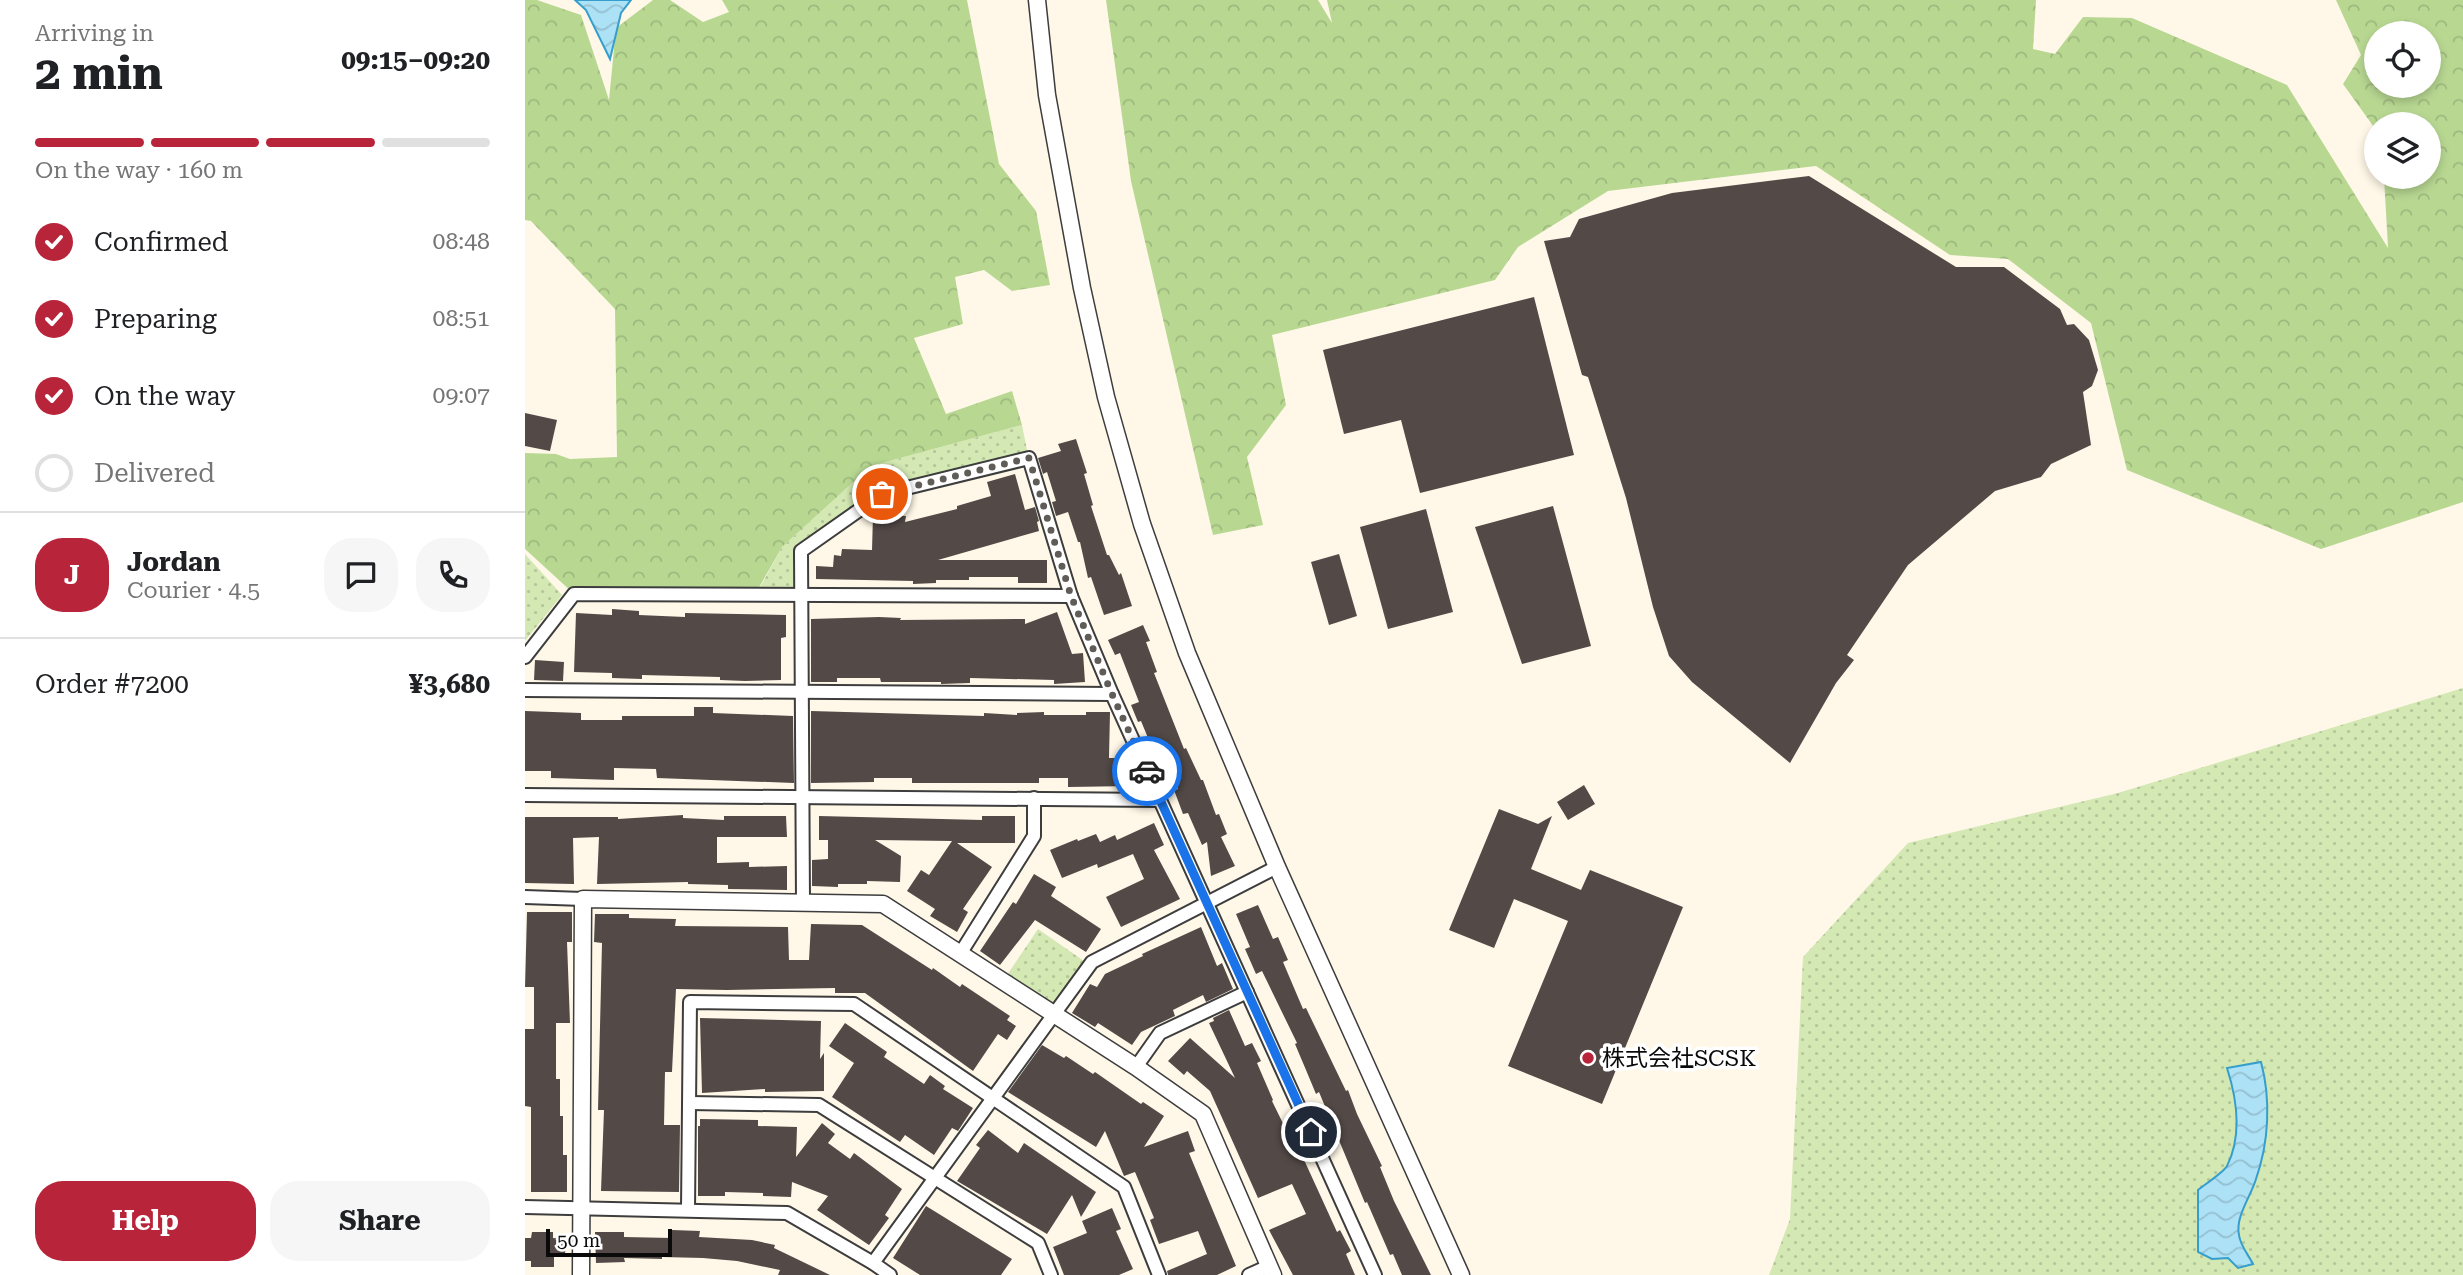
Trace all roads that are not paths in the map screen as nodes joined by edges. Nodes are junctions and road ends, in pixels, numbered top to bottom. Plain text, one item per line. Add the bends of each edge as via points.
1 (1037, 0) edge
2 (802, 594) junction
3 (1071, 596) junction
4 (525, 657) edge
5 (525, 690) edge
6 (802, 693) junction
7 (1112, 694) junction
8 (525, 795) edge
9 (802, 797) junction
10 (1034, 798) junction
11 (1160, 800) junction
12 (1277, 867) junction
13 (525, 897) edge
14 (583, 899) junction
15 (803, 902) junction
16 (1207, 902) junction
17 (960, 954) junction
18 (1247, 992) junction
19 (1054, 1014) junction
20 (1136, 1067) junction
21 (993, 1098) junction
22 (690, 1103) junction
23 (935, 1178) junction
24 (525, 1207) edge
25 (582, 1208) junction
26 (688, 1210) junction
27 (873, 1263) junction
28 (1271, 1270) edge
29 (581, 1275) edge
30 (890, 1275) edge
31 (1051, 1275) edge
32 (1159, 1275) edge
33 (1249, 1275) edge
34 (1375, 1275) edge
35 (1461, 1275) edge

1 - 12 street via 1058,167 1106,397 1142,524 1187,653
2 - 3 street
2 - 3 street via 801,551 882,494 1029,458
2 - 4 street via 574,594
2 - 6 street
3 - 7 street
5 - 6 street
6 - 7 street
6 - 9 street
7 - 11 street
8 - 9 street
9 - 10 street
9 - 15 street
10 - 11 street
10 - 17 street via 1034,836
11 - 16 street
12 - 16 street
12 - 35 street
13 - 14 street
14 - 15 street
14 - 25 street
15 - 17 street via 883,904
16 - 18 street
16 - 19 street via 1091,962
17 - 19 street
18 - 20 street via 1160,1033
18 - 34 street
19 - 20 street
19 - 21 street
20 - 28 street via 1203,1114
21 - 22 street via 854,1004 690,1003
21 - 23 street
21 - 32 street via 1124,1187
22 - 23 street via 819,1105
22 - 26 street
23 - 27 street
23 - 31 street via 1038,1243
24 - 25 street
25 - 26 street
25 - 29 street
26 - 27 street via 787,1213
27 - 30 street
28 - 33 street

